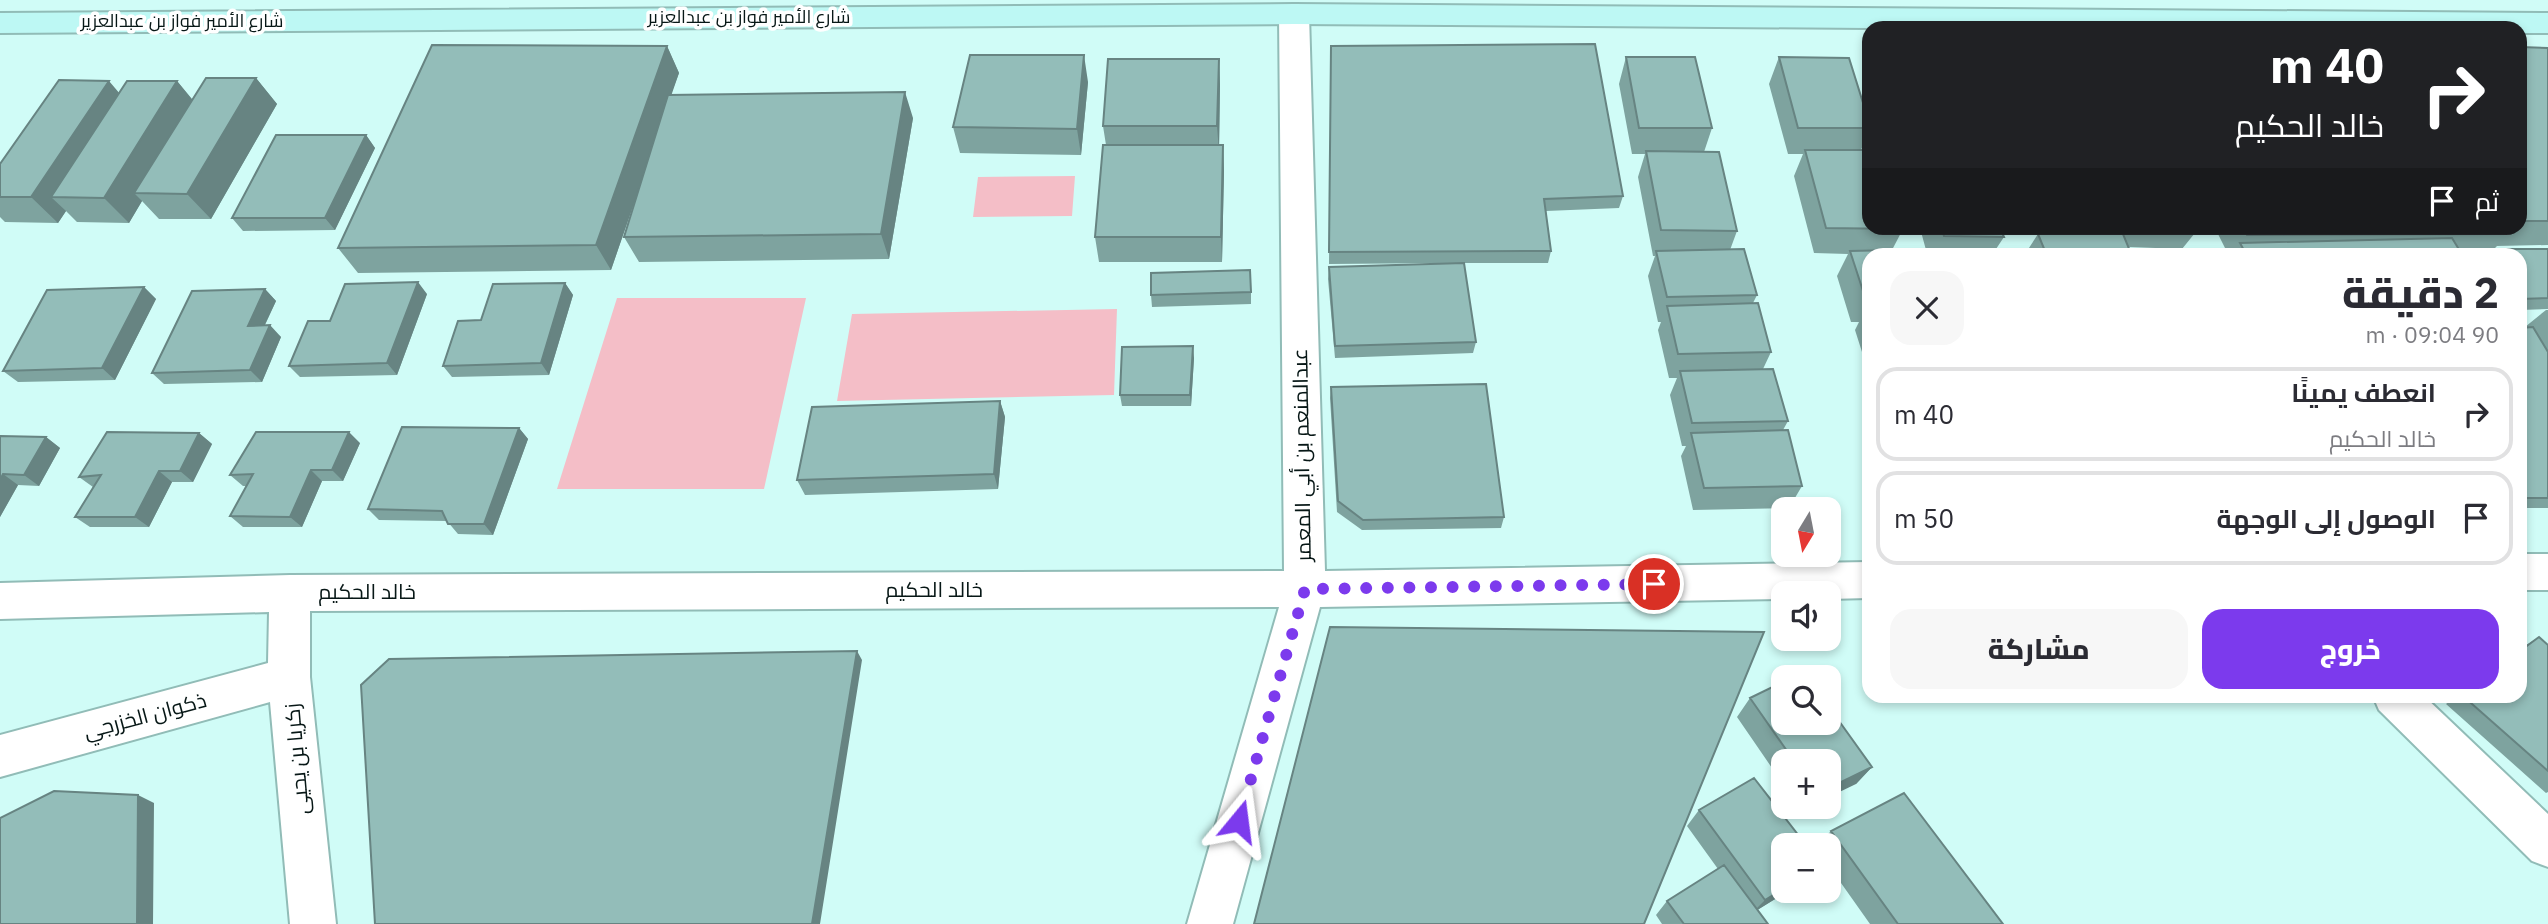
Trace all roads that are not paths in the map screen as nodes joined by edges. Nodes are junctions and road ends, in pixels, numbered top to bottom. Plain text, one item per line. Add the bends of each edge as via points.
1 (569, 0) edge
2 (628, 0) edge
3 (1294, 14) junction
4 (539, 18) junction
5 (657, 18) junction
6 (2269, 21) edge
7 (0, 23) edge
8 (2527, 23) edge
9 (2548, 23) edge
10 (2527, 572) edge
11 (2548, 572) edge
12 (1862, 580) edge
13 (1305, 589) junction
14 (290, 593) junction
15 (0, 601) edge
16 (289, 677) junction
17 (2401, 703) edge
18 (0, 755) edge
19 (2548, 845) edge
20 (313, 924) edge
21 (1210, 924) edge

1 - 4 main road
2 - 5 main road via 628,7
3 - 5 main road, شارع الأمير فواز بن عبدالعزير
3 - 6 main road, شارع الأمير فواز بن عبدالعزير
3 - 13 street, عبدالمنعم بن أبي المعمر
4 - 5 main road, شارع الأمير فواز بن عبدالعزير
4 - 7 main road, شارع الأمير فواز بن عبدالعزير
8 - 9 main road, شارع الأمير فواز بن عبدالعزير
10 - 11 street
12 - 13 street, خالد الحكيم
13 - 14 street, خالد الحكيم
13 - 21 street, عبدالمنعم بن أبي المعمر
14 - 15 street, خالد الحكيم
14 - 16 street, زكريا بن يحيى
16 - 18 street, ذكوان الخزرجي
16 - 20 street, زكريا بن يحيى
17 - 19 street

